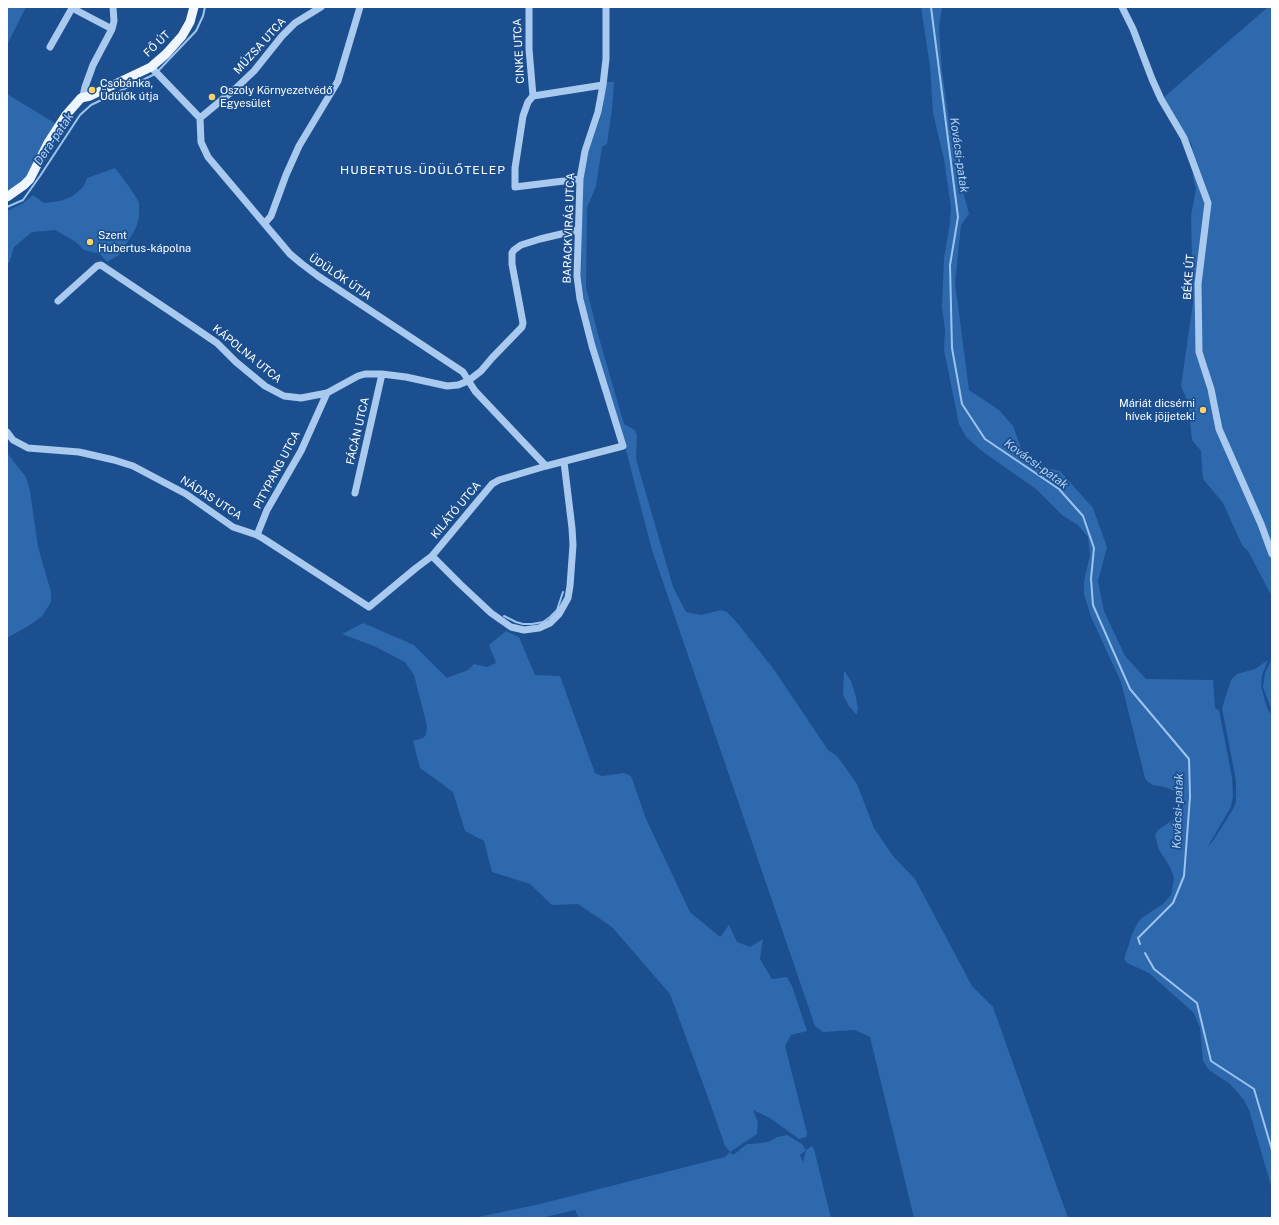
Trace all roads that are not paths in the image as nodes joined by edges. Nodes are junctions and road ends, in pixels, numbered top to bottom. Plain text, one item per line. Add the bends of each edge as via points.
1 (113, 7) edge
2 (194, 7) edge
3 (321, 7) edge
4 (360, 7) edge
5 (529, 7) edge
6 (606, 7) edge
7 (1122, 7) edge
8 (112, 29) junction
9 (50, 47) dead end
10 (152, 68) junction
11 (603, 85) junction
12 (533, 96) junction
13 (81, 98) junction
14 (200, 118) junction
15 (580, 179) junction
16 (7, 197) edge
17 (265, 223) junction
18 (578, 230) junction
19 (58, 301) dead end
20 (382, 374) junction
21 (468, 381) junction
22 (327, 393) junction
23 (7, 432) edge
24 (623, 446) joint
25 (564, 462) junction
26 (546, 466) junction
27 (355, 492) dead end
28 (257, 535) junction
29 (1272, 554) edge
30 (432, 556) junction
31 (369, 607) joint

1 - 8 street
2 - 10 main road, FŐ ÚT via 190,22 182,36
3 - 14 street, MÚZSA UTCA via 295,23 254,71
4 - 17 street via 338,81 299,146
5 - 12 street, CINKE UTCA
6 - 11 street, BARACKVIRÁG UTCA
7 - 29 street, BÉKE ÚT via 1161,99 1184,138 1208,203 1198,284 1199,352 1220,429
8 - 9 street via 74,9 71,10
8 - 13 street via 93,65
10 - 13 main road, FŐ ÚT
10 - 14 street
11 - 12 street
11 - 15 street, BARACKVIRÁG UTCA
12 - 15 street, CINKE UTCA via 523,116 514,186
13 - 16 main road, FŐ ÚT via 66,115 48,143 30,179
14 - 17 street, ÜDÜLŐK ÚTJA via 201,142 208,157
15 - 18 street, BARACKVIRÁG UTCA
17 - 21 street, ÜDÜLŐK ÚTJA via 290,254 302,264 463,372
18 - 21 street via 540,239 514,250 512,264 522,327 481,371
18 - 24 street, BARACKVIRÁG UTCA via 577,276 580,299
19 - 22 street, KÁPOLNA UTCA via 101,265 217,343 252,376 275,392 301,398
20 - 21 street, KÁPOLNA UTCA via 452,386
20 - 22 street, KÁPOLNA UTCA via 358,376
20 - 27 street, FÁCÁN UTCA
21 - 26 street, ÜDÜLŐK ÚTJA
22 - 28 street, PITYPANG UTCA via 301,451 267,510
23 - 28 street, NÁDAS UTCA via 13,440 28,448 78,452 133,466 186,494 234,527
24 - 25 street, KILÁTÓ UTCA
25 - 26 street, KILÁTÓ UTCA
25 - 30 street via 572,528 571,578 568,598 559,614 550,623 524,630 511,627 491,613
26 - 30 street, KILÁTÓ UTCA via 515,474 492,484
28 - 31 street, NÁDAS UTCA
30 - 31 street, KILÁTÓ UTCA

